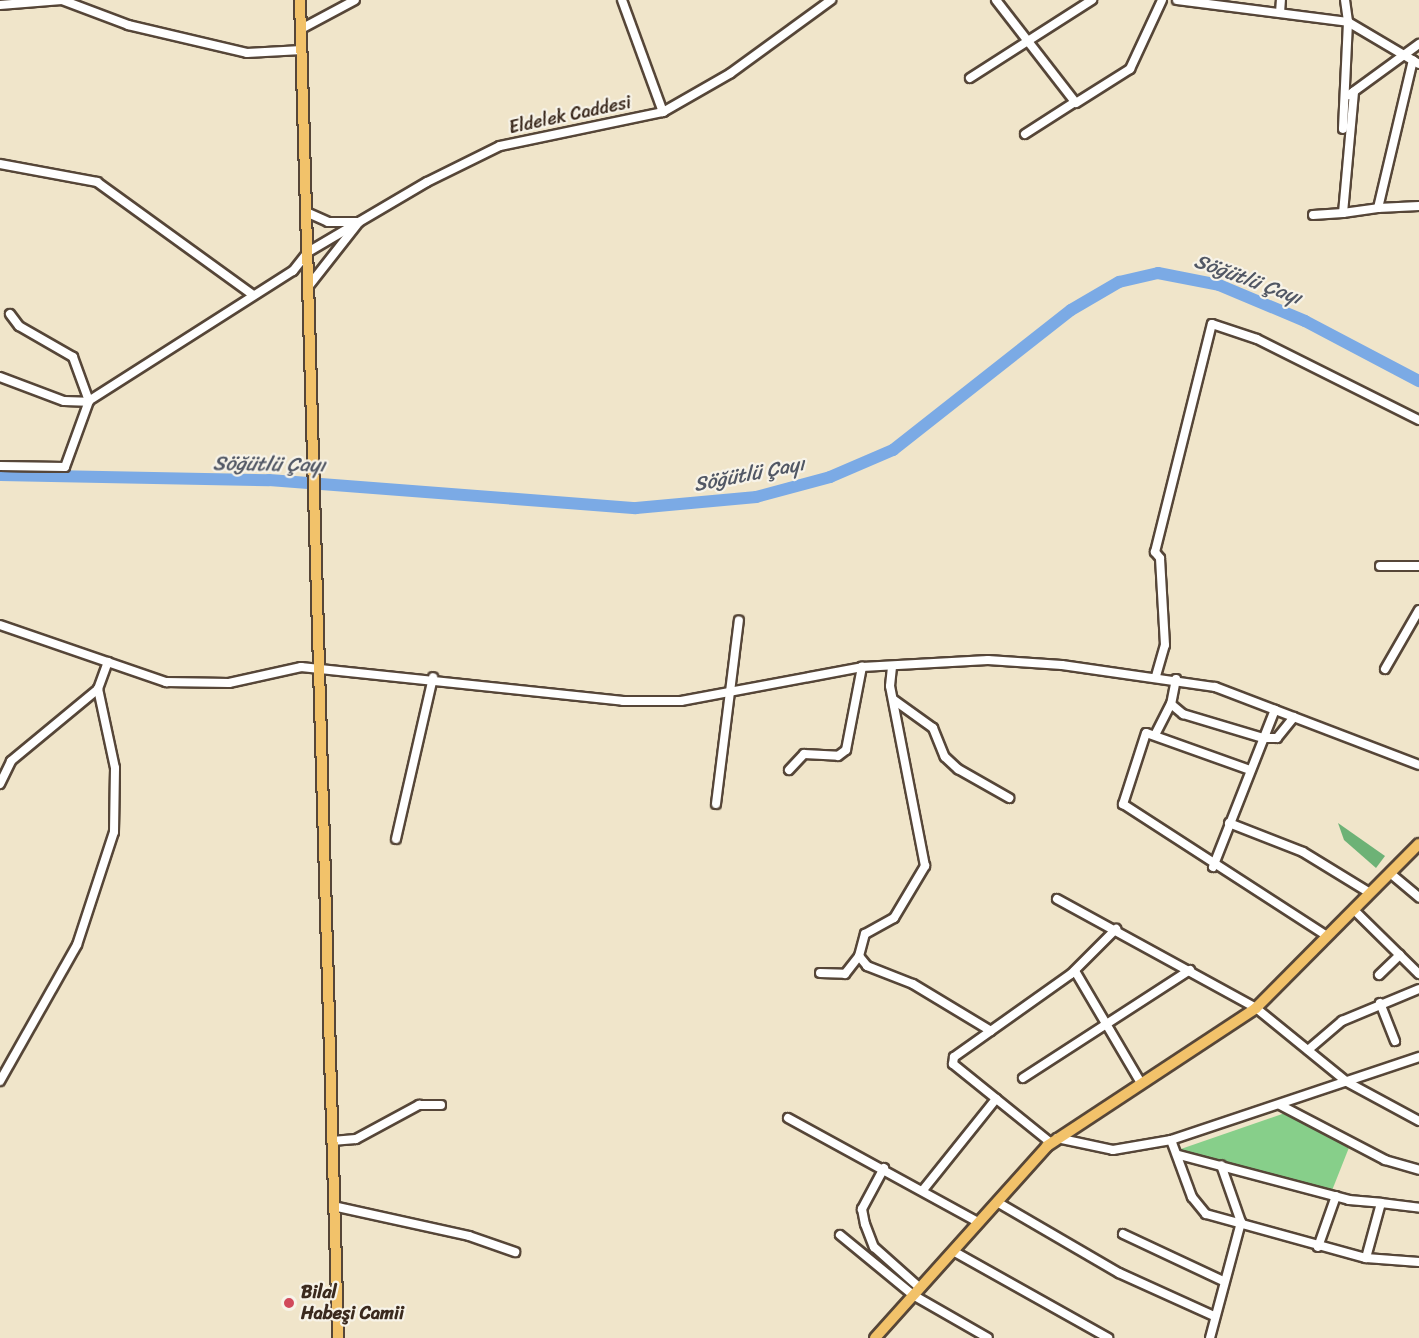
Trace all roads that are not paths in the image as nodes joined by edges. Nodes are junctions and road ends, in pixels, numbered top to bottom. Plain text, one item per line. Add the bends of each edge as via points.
1 (300, 0) edge
2 (355, 0) edge
3 (622, 0) edge
4 (831, 0) edge
5 (996, 0) edge
6 (1092, 0) edge
7 (1162, 0) edge
8 (1177, 0) edge
9 (1281, 0) edge
10 (1345, 0) edge
11 (0, 4) edge
12 (1280, 13) junction
13 (1348, 22) junction
14 (301, 29) junction
15 (1025, 44) junction
16 (1419, 44) edge
17 (302, 50) junction
18 (1412, 60) edge
19 (970, 78) dead end
20 (1350, 94) junction
21 (1075, 102) junction
22 (663, 112) junction
23 (1343, 129) dead end
24 (1026, 134) dead end
25 (0, 164) edge
26 (1419, 206) edge
27 (1378, 208) junction
28 (306, 212) junction
29 (1343, 213) junction
30 (1313, 215) dead end
31 (359, 222) junction
32 (308, 252) junction
33 (308, 288) junction
34 (252, 294) junction
35 (10, 314) dead end
36 (0, 377) edge
37 (89, 400) junction
38 (1419, 420) edge
39 (0, 466) edge
40 (1419, 566) edge
41 (1380, 567) dead end
42 (1419, 610) edge
43 (739, 620) dead end
44 (0, 625) edge
45 (108, 662) junction
46 (892, 666) junction
47 (862, 667) junction
48 (317, 669) junction
49 (1385, 669) dead end
50 (1156, 676) junction
51 (433, 677) junction
52 (1176, 679) junction
53 (98, 689) junction
54 (730, 692) junction
55 (894, 700) junction
56 (1171, 704) junction
57 (1275, 710) junction
58 (1294, 717) junction
59 (1156, 733) junction
60 (1263, 738) junction
61 (0, 760) edge
62 (11, 761) junction
63 (1419, 765) edge
64 (789, 770) dead end
65 (1250, 770) junction
66 (0, 784) edge
67 (1009, 798) dead end
68 (716, 804) dead end
69 (1230, 823) junction
70 (396, 839) dead end
71 (1419, 844) edge
72 (1213, 867) junction
73 (1390, 873) junction
74 (1370, 893) junction
75 (1419, 897) edge
76 (1057, 899) dead end
77 (1354, 910) junction
78 (1116, 928) junction
79 (1327, 936) junction
80 (1400, 955) junction
81 (859, 956) junction
82 (1190, 970) junction
83 (1075, 971) junction
84 (820, 973) dead end
85 (1419, 974) edge
86 (1379, 975) dead end
87 (1419, 989) edge
88 (1380, 1003) junction
89 (1256, 1008) junction
90 (1107, 1025) junction
91 (991, 1031) junction
92 (1395, 1041) dead end
93 (1308, 1050) junction
94 (1419, 1057) edge
95 (1023, 1078) dead end
96 (0, 1079) edge
97 (1347, 1082) junction
98 (1141, 1083) junction
99 (996, 1099) junction
100 (441, 1105) dead end
101 (1280, 1105) junction
102 (788, 1118) dead end
103 (1419, 1121) edge
104 (1170, 1140) junction
105 (332, 1141) junction
106 (1054, 1141) junction
107 (1179, 1155) junction
108 (1221, 1165) junction
109 (884, 1168) junction
110 (1419, 1170) edge
111 (923, 1190) junction
112 (1336, 1196) junction
113 (997, 1202) junction
114 (1381, 1203) junction
115 (333, 1206) junction
116 (1419, 1208) edge
117 (978, 1222) junction
118 (1241, 1222) junction
119 (1123, 1234) dead end
120 (840, 1235) dead end
121 (1318, 1246) junction
122 (953, 1251) junction
123 (515, 1252) dead end
124 (1366, 1258) junction
125 (1419, 1262) edge
126 (1221, 1280) junction
127 (916, 1292) junction
128 (1214, 1316) junction
129 (338, 1338) edge
130 (875, 1338) edge
131 (988, 1338) edge
132 (1108, 1338) edge
133 (1210, 1338) edge

1 - 14 main road
2 - 14 street
3 - 22 street
4 - 22 street, Eldelek Caddesi via 730,72
5 - 15 street
6 - 15 street
7 - 21 street via 1130,69
8 - 12 street
9 - 12 street
10 - 13 street
11 - 17 street via 62,0 128,25 247,53
12 - 13 street
13 - 18 street
13 - 20 street
14 - 17 main road
15 - 19 street
15 - 21 street
16 - 18 street
17 - 28 main road
18 - 20 street
18 - 27 street
20 - 23 street
20 - 29 street
21 - 24 street
22 - 31 street, Eldelek Caddesi via 500,146
25 - 34 street via 98,182
26 - 27 street
27 - 29 street
28 - 31 street via 328,222
28 - 32 main road
29 - 30 street
31 - 32 street, Eldelek Caddesi
31 - 33 street
32 - 33 main road
32 - 34 street, Eldelek Caddesi via 293,271
33 - 48 main road
34 - 37 street, Eldelek Caddesi
35 - 37 street via 19,326 73,357
36 - 37 street via 64,401
37 - 39 street via 65,467
38 - 50 street via 1257,339 1212,324 1155,552 1161,558 1165,645
40 - 41 street
42 - 49 street
43 - 54 street
44 - 45 street
45 - 48 street via 166,682 208,685 279,670
45 - 53 street
46 - 47 street
46 - 50 street via 988,660
46 - 55 street
47 - 54 street
47 - 64 street via 846,750 838,756 799,756
48 - 51 street
48 - 105 main road
50 - 52 street
51 - 54 street via 623,700 681,701
51 - 70 street
52 - 56 street
52 - 57 street via 1215,687
53 - 62 street
53 - 96 street via 116,768 114,832 77,945
54 - 68 street via 719,750
55 - 67 street via 933,728 945,757
55 - 81 street via 925,866 894,918 865,934
56 - 59 street
56 - 60 street via 1183,714
57 - 58 street
57 - 60 street
58 - 60 street via 1277,738
58 - 63 street
59 - 65 street
59 - 72 street via 1146,733 1137,750 1123,804
60 - 65 street
61 - 62 street
62 - 66 street
65 - 69 street
69 - 72 street
69 - 74 street via 1303,852
71 - 73 main road
72 - 79 street
73 - 74 main road
73 - 75 street
74 - 77 main road
76 - 78 street
77 - 79 main road
77 - 80 street
78 - 82 street
78 - 83 street
79 - 89 main road
80 - 85 street
80 - 86 street
81 - 84 street via 845,974
81 - 91 street via 867,966 913,984
82 - 89 street
82 - 90 street
83 - 90 street
83 - 91 street
87 - 88 street
88 - 92 street
88 - 93 street via 1342,1021
89 - 93 street
89 - 98 main road
90 - 95 street
90 - 98 street
91 - 99 street via 960,1050 953,1064
93 - 97 street
94 - 97 street
97 - 101 street
97 - 103 street
98 - 106 main road
99 - 106 street
99 - 111 street
100 - 105 street via 419,1105 356,1139
101 - 104 street
101 - 110 street via 1385,1160
102 - 109 street
104 - 106 street via 1113,1150
104 - 107 street
105 - 115 main road
106 - 113 main road
107 - 108 street
107 - 118 street via 1192,1197 1206,1214
108 - 112 street
108 - 118 street
109 - 111 street
109 - 127 street via 862,1209 865,1224 874,1247
111 - 117 street
112 - 114 street
112 - 121 street
113 - 117 main road
113 - 128 street via 1099,1262
114 - 116 street
114 - 124 street
115 - 123 street via 469,1236
115 - 129 main road
117 - 122 main road
118 - 121 street
118 - 126 street
119 - 126 street
120 - 127 street
121 - 124 street
122 - 127 main road
122 - 132 street
124 - 125 street
126 - 128 street
127 - 130 main road
127 - 131 street
128 - 133 street

